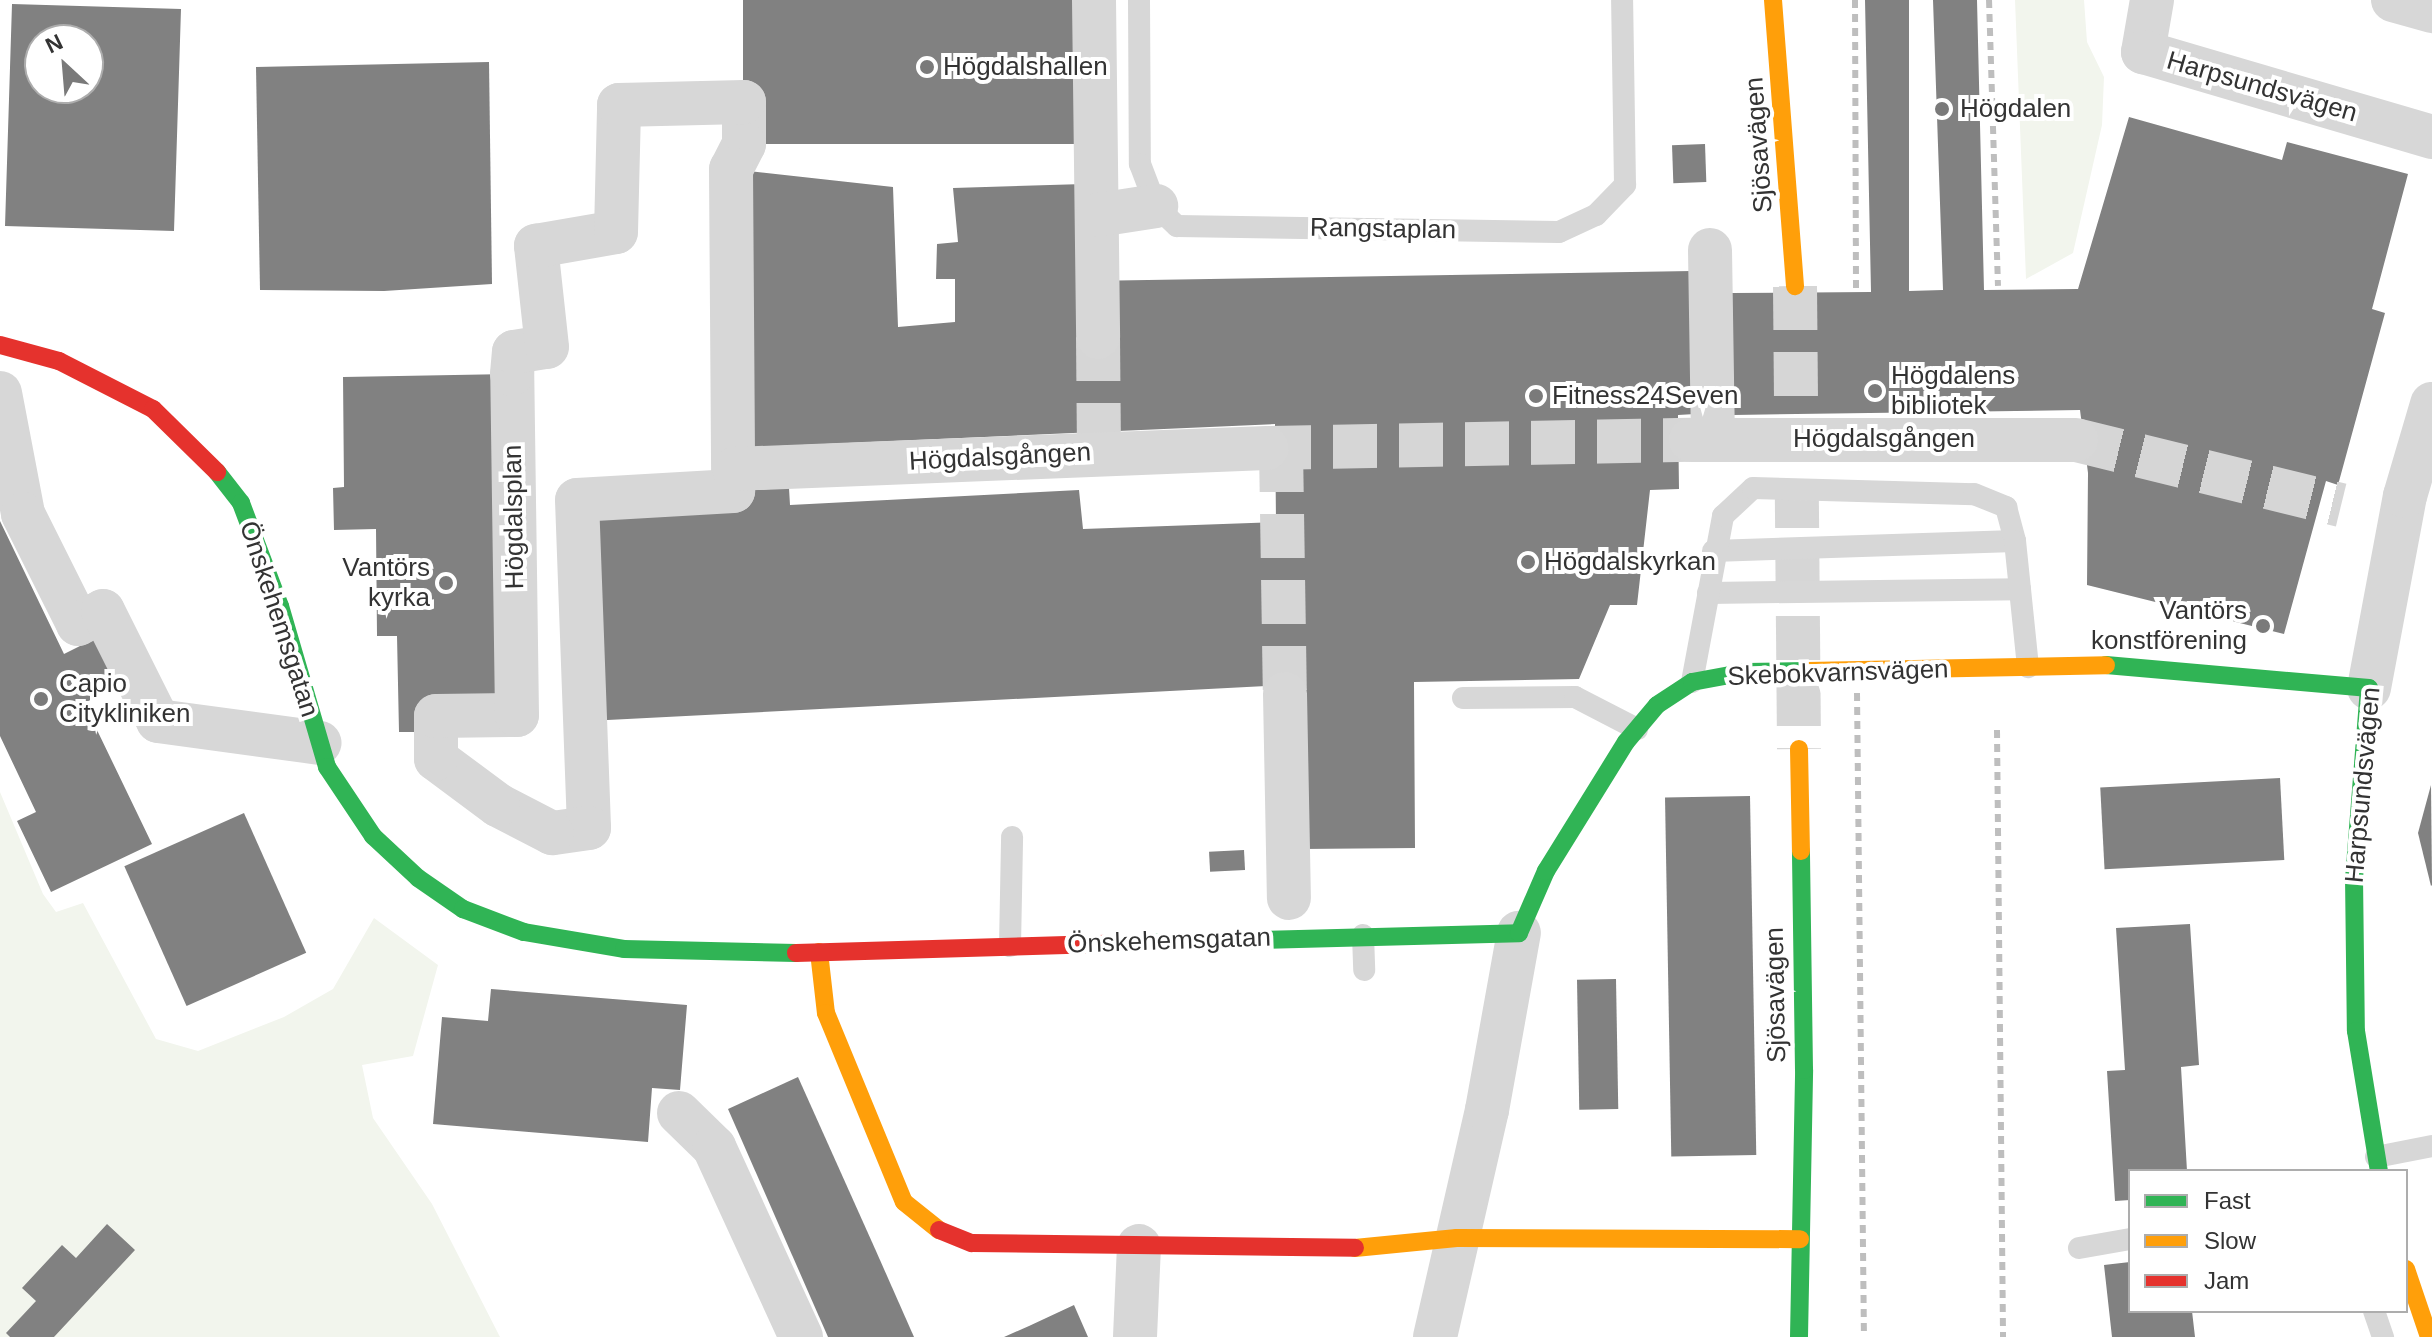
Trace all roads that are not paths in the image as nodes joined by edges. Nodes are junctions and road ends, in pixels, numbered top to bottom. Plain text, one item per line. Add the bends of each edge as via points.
1 (1094, 0) edge
2 (1139, 0) edge
3 (1622, 0) edge
4 (1773, 0) edge
5 (2152, 0) edge
6 (2393, 0) edge
7 (2432, 11) edge
8 (2432, 137) edge
9 (1156, 206) junction
10 (1098, 215) junction
11 (1710, 250) dead end
12 (1795, 286) tunnel mouth
13 (1098, 337) tunnel mouth
14 (0, 345) edge
15 (0, 393) edge
16 (2432, 404) edge
17 (2076, 440) tunnel mouth
18 (1267, 448) tunnel mouth
19 (734, 469) junction
20 (2015, 541) junction
21 (1713, 551) junction
22 (2020, 589) junction
23 (1708, 593) junction
24 (2028, 667) junction
25 (1692, 682) junction
26 (2369, 688) junction
27 (1285, 694) tunnel mouth
28 (1463, 698) dead end
29 (1637, 729) junction
30 (320, 743) junction
31 (1799, 749) tunnel mouth
32 (1012, 837) dead end
33 (1289, 898) dead end
34 (1519, 933) junction
35 (1363, 935) junction
36 (1010, 946) junction
37 (819, 952) junction
38 (1364, 970) dead end
39 (679, 1113) dead end
40 (2432, 1146) edge
41 (2378, 1164) edge
42 (1457, 1238) junction
43 (1800, 1239) junction
44 (2128, 1239) edge
45 (1139, 1246) junction
46 (2079, 1248) dead end
47 (2432, 1268) edge
48 (2408, 1272) edge
49 (2408, 1275) edge
50 (2375, 1313) edge
51 (801, 1337) edge
52 (1135, 1337) edge
53 (1435, 1337) edge
54 (1799, 1337) edge
55 (2383, 1337) edge
56 (2429, 1337) edge

1 - 10 street
2 - 9 lane via 1140,164
3 - 9 lane, Rangstaplan via 1625,185 1596,215 1559,232 1177,226
4 - 12 street, Sjösavägen
5 - 8 street, Harpsundsvägen via 2143,52
6 - 7 street
9 - 10 street
10 - 13 street
11 - 17 street, Högdalsgången via 1702,439
14 - 30 street, Önskehemsgatan via 109,382 153,409 201,451 241,503 263,553
15 - 30 street, Önskehemsgatan via 23,514 78,624 103,611 158,721
16 - 26 street, Harpsundsvägen via 2405,496
18 - 19 street, Högdalsgången
19 - 19 street, Högdalsplan via 731,169 744,144 744,102 619,105 616,232 536,246 547,347 514,352 517,715 436,716 436,759 498,805 552,833 589,828 577,500 733,491
20 - 21 lane
20 - 21 lane via 2006,507 1974,494 1753,488 1723,516
20 - 22 lane
21 - 23 lane
22 - 23 lane
22 - 24 lane
23 - 25 lane
24 - 25 street, Skebokvarnsvägen via 1746,672
24 - 26 street, Skebokvarnsvägen via 2115,665
25 - 29 street, Skebokvarnsvägen via 1657,705
26 - 41 street, Harpsundsvägen via 2354,892 2356,1031
27 - 33 street, Önskehemsgatan
28 - 29 lane via 1575,697
29 - 34 street, Skebokvarnsvägen via 1546,871
30 - 37 street, Önskehemsgatan via 346,801 373,836 418,878 463,909 524,932 624,949
31 - 43 street, Sjösavägen via 1804,1070
32 - 36 lane
34 - 35 street, Önskehemsgatan
34 - 42 street, Skebokvarnsvägen via 1502,1041
35 - 36 street, Önskehemsgatan
35 - 38 lane
36 - 37 street, Önskehemsgatan
37 - 45 street via 826,1013 904,1202 928,1226 972,1243
39 - 51 street via 714,1147
40 - 41 lane
42 - 43 street
42 - 45 street via 1392,1248
42 - 53 street, Skebokvarnsvägen
43 - 54 street, Sjösavägen
44 - 46 lane
45 - 52 street
47 - 48 lane
49 - 56 street
50 - 55 lane

